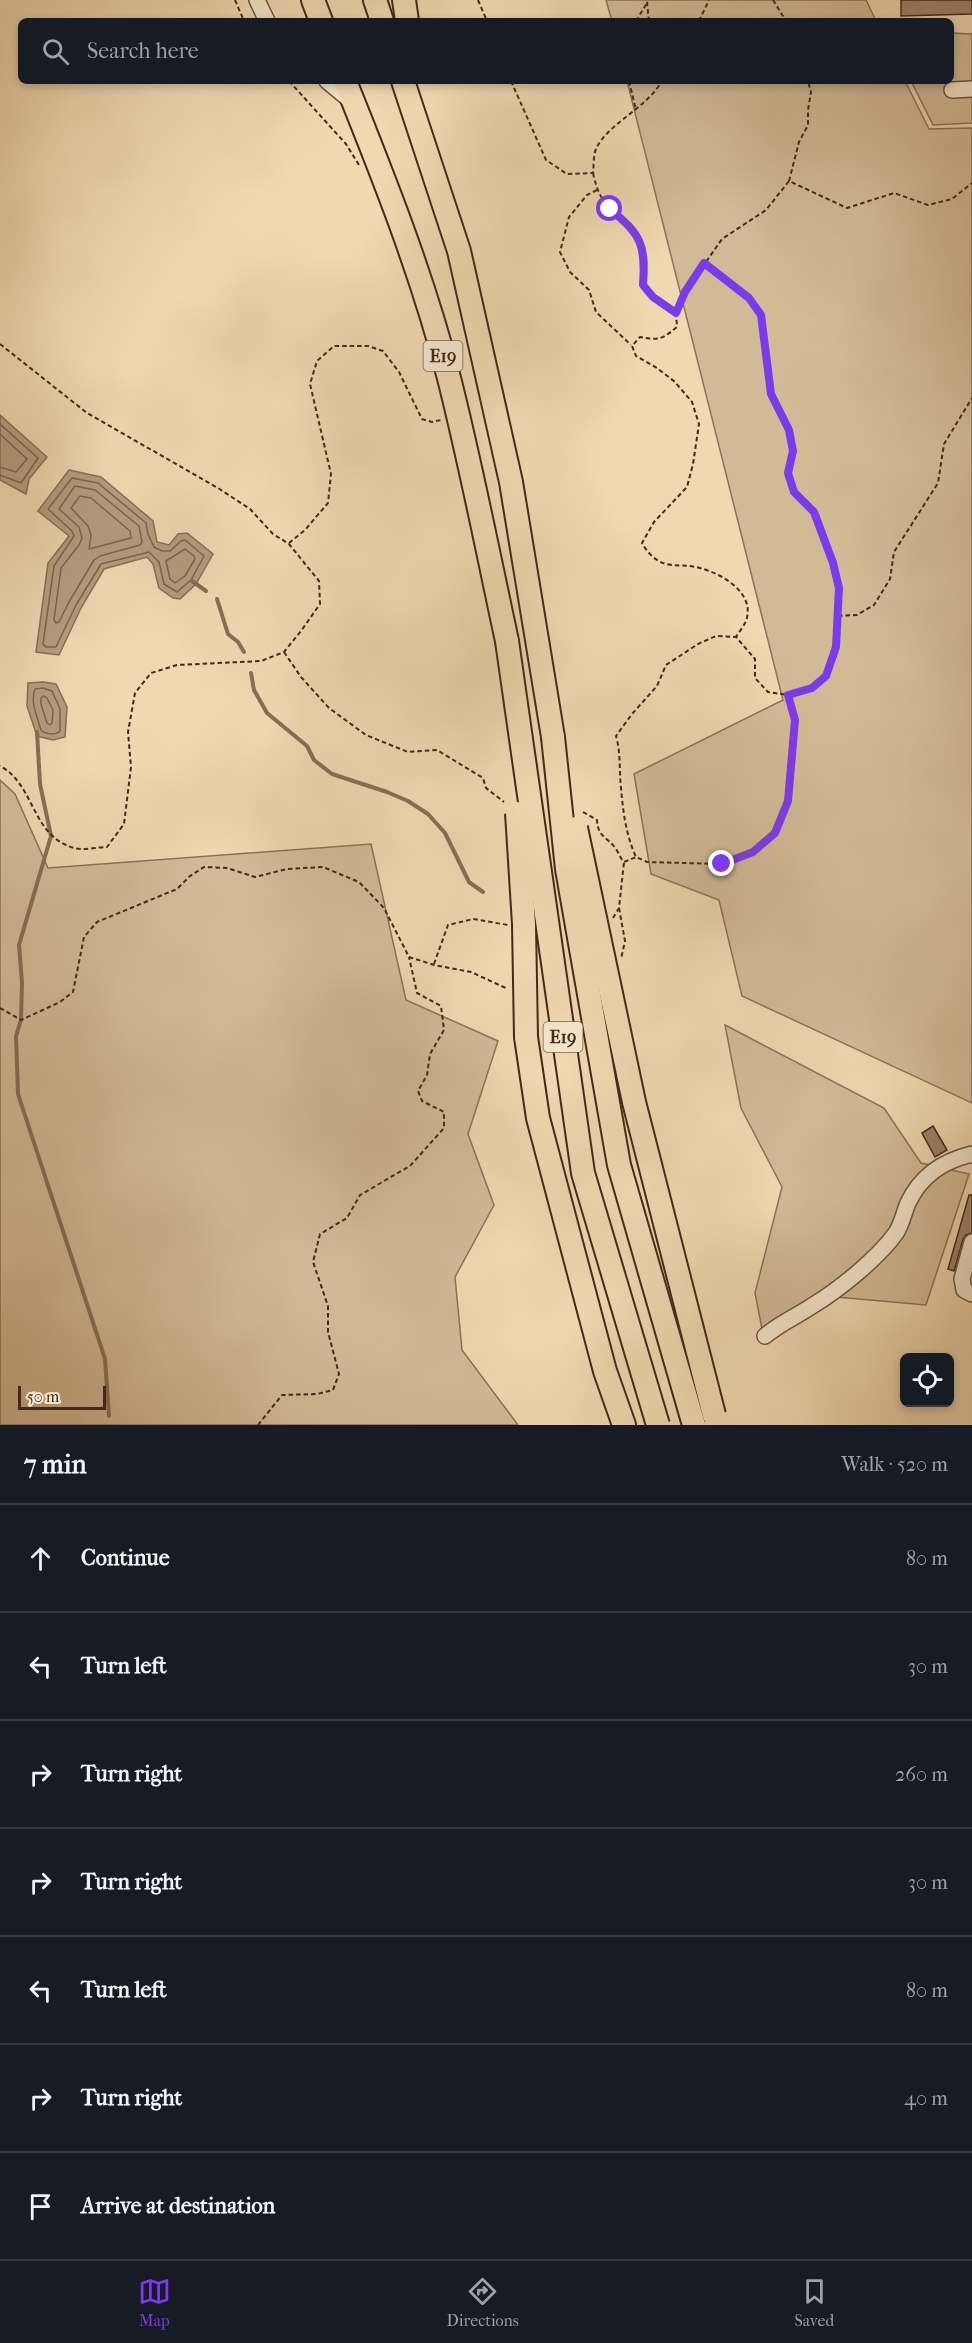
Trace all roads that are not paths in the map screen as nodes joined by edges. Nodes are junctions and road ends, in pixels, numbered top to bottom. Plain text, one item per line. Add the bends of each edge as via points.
1 (257, 0) edge
2 (375, 0) edge
3 (404, 0) edge
4 (266, 18) edge
5 (381, 18) edge
6 (407, 18) edge
7 (331, 84) edge
8 (346, 84) edge
9 (404, 84) edge
10 (416, 84) edge
11 (972, 89) edge
12 (951, 90) dead end
13 (354, 103) junction
14 (425, 142) junction
15 (507, 641) junction
16 (553, 737) junction
17 (972, 1154) edge
18 (972, 1242) edge
19 (972, 1294) edge
20 (765, 1336) dead end
21 (708, 1422) edge
22 (624, 1425) edge
23 (658, 1425) edge

1 - 4 street
2 - 5 highway
3 - 6 highway
7 - 13 street
8 - 13 highway, E19
9 - 14 highway, E19
10 - 14 highway
11 - 12 street
13 - 15 highway, E19 via 420,279 458,414
14 - 16 highway, E19 via 459,251 511,482
15 - 22 highway, bridge via 524,924 526,1037 538,1118 605,1371
15 - 23 highway, E19, bridge via 584,1173
16 - 21 highway, bridge via 571,799 634,1102
16 - 21 highway, E19, bridge via 567,868 619,1165
17 - 20 street via 938,1167 920,1182 897,1231 881,1251 815,1304
18 - 19 street via 962,1279 964,1290

